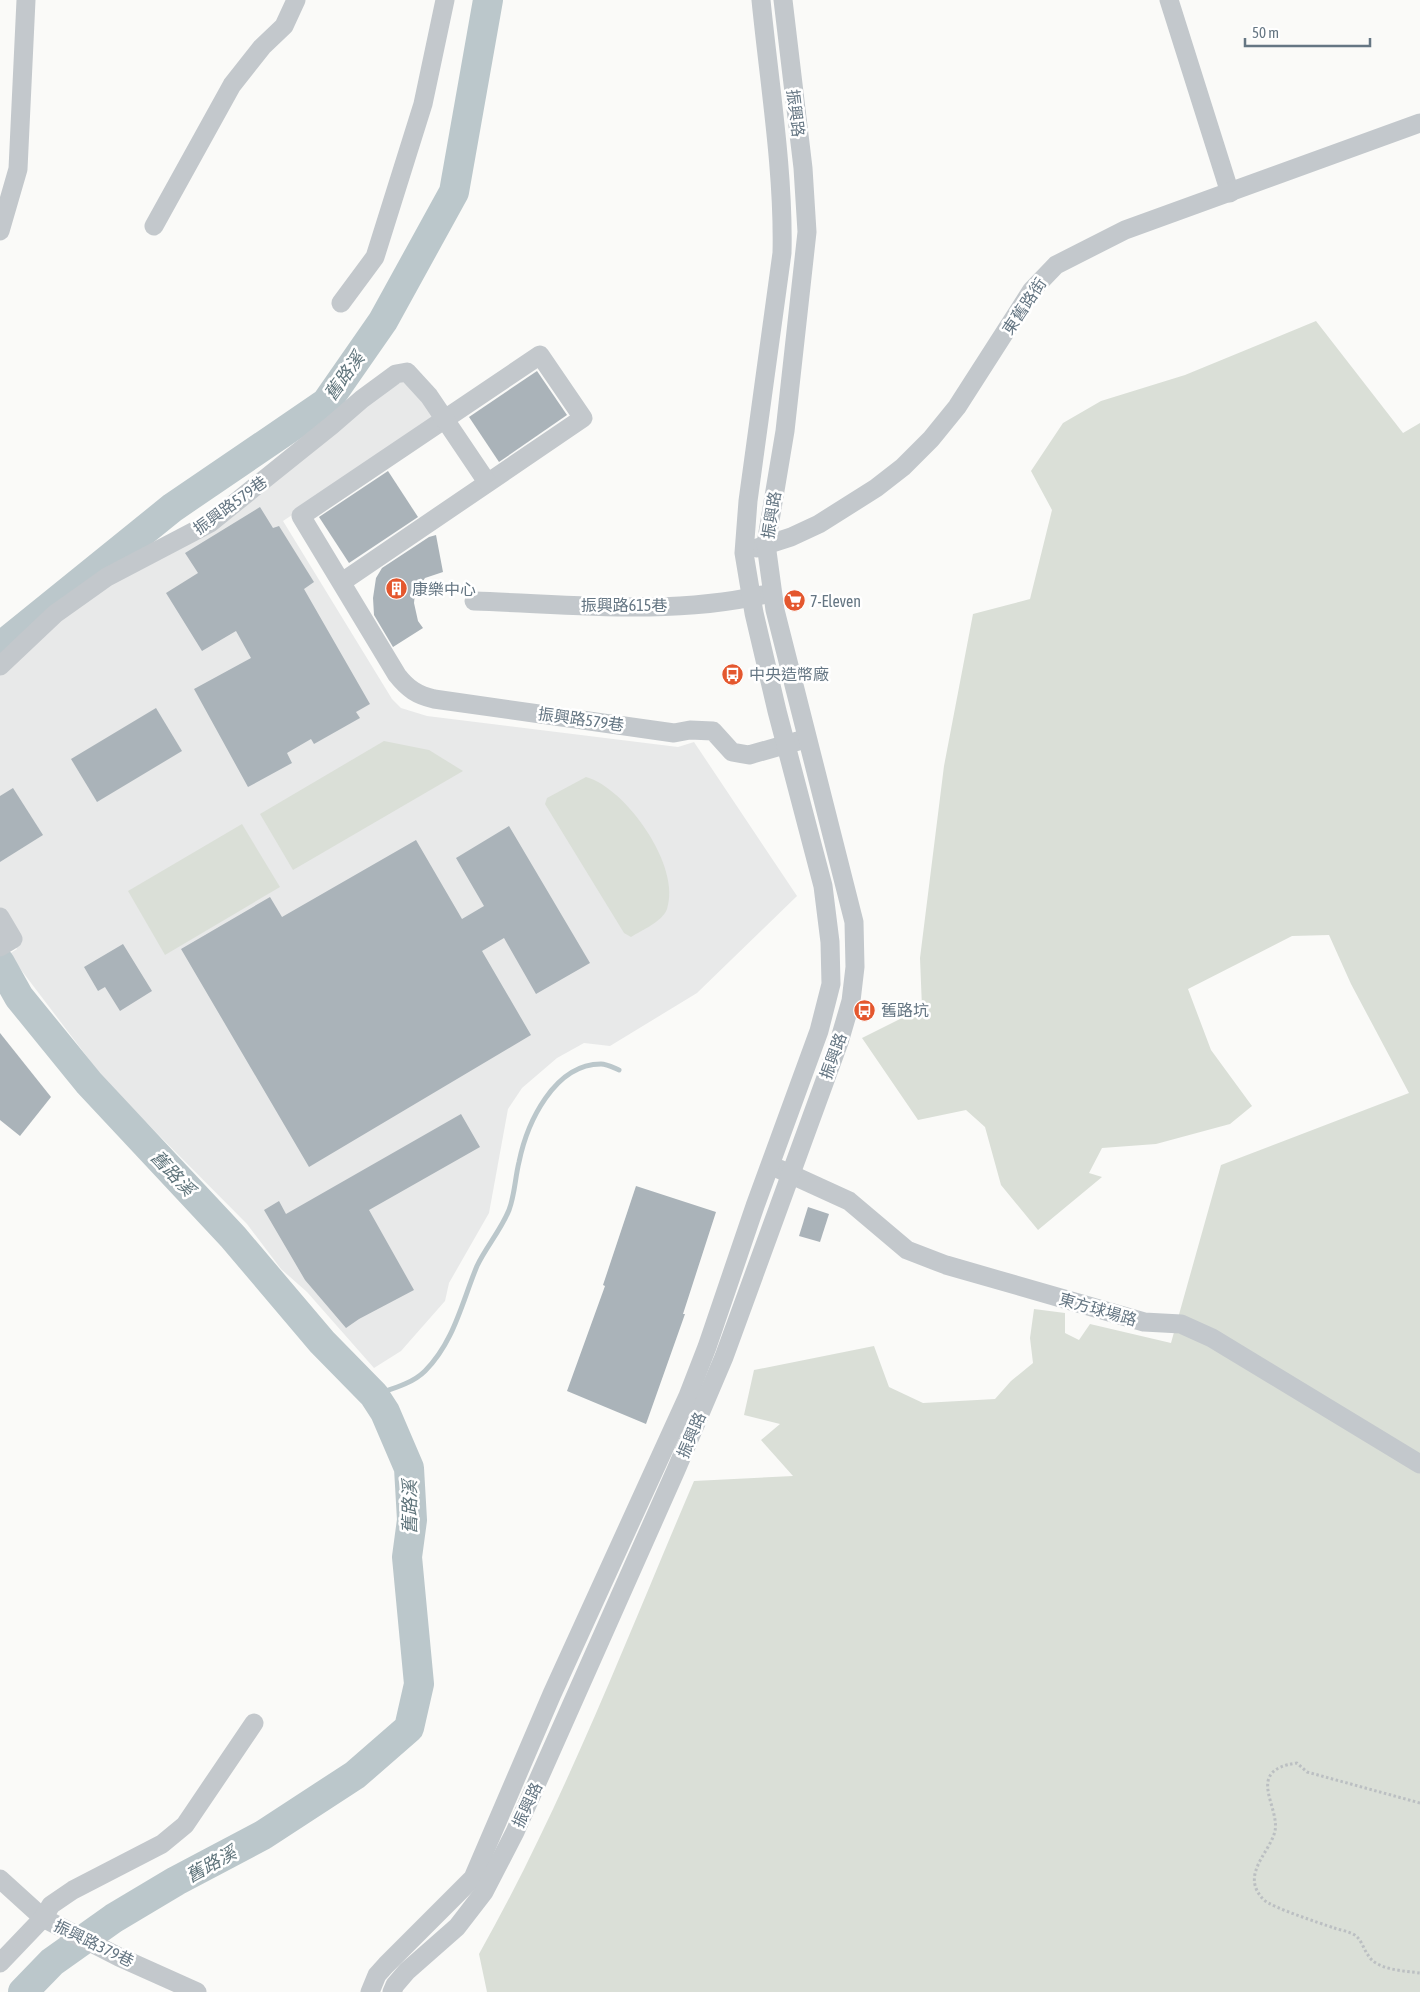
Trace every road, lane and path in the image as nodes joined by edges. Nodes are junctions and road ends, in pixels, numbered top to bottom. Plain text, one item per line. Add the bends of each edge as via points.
1 (26, 0) edge
2 (296, 0) edge
3 (445, 0) edge
4 (761, 0) edge
5 (783, 0) edge
6 (1169, 0) edge
7 (1420, 123) edge
8 (1230, 193) junction
9 (154, 226) dead end
10 (0, 231) edge
11 (341, 303) dead end
12 (445, 420) junction
13 (487, 482) junction
14 (766, 544) junction
15 (744, 553) junction
16 (342, 582) junction
17 (773, 593) junction
18 (751, 598) junction
19 (474, 600) dead end
20 (0, 666) edge
21 (809, 739) junction
22 (785, 744) junction
23 (0, 917) edge
24 (6, 943) edge
25 (771, 1166) junction
26 (789, 1174) junction
27 (1420, 1464) edge
28 (254, 1724) dead end
29 (1420, 1803) edge
30 (0, 1879) edge
31 (43, 1918) junction
32 (0, 1963) edge
33 (1420, 1973) edge
34 (197, 1992) edge
35 (370, 1992) edge
36 (392, 1992) edge

1 - 10 street via 18,169
2 - 9 street via 284,26 262,47 232,85
3 - 11 street via 423,104 375,257
4 - 15 street, 振興路 via 782,244
5 - 14 street, 振興路 via 803,168 807,232 785,431
6 - 8 street
7 - 8 street, 東舊路街
8 - 14 street, 東舊路街 via 1125,230 1056,265 1032,290 957,407 903,467 819,524
12 - 13 street, 振興路579巷
12 - 13 street, 振興路579巷 via 540,355 584,418
12 - 16 street, 振興路579巷 via 301,516
12 - 20 street, 振興路579巷 via 407,372 396,374 210,524 107,577 55,614
13 - 16 street, 振興路579巷
14 - 15 street, 東舊路街
14 - 17 street, 振興路
15 - 18 street, 振興路
16 - 22 street, 振興路579巷 via 397,675 407,688 420,696 674,733 713,731 732,752 748,755
17 - 18 street, 振興路615巷
17 - 21 street, 振興路
18 - 19 street, 振興路615巷 via 640,608
18 - 22 street, 振興路
21 - 22 street, 振興路579巷
21 - 26 street, 振興路 via 854,922 855,967 852,1001 839,1042
22 - 25 street, 振興路 via 823,886 831,984 819,1031
23 - 24 street
25 - 26 street, 東方球場路
25 - 35 street, 振興路 via 688,1396 473,1878 386,1964
26 - 27 street, 東方球場路 via 849,1201 908,1250 946,1265 1144,1322 1180,1324 1204,1335
26 - 36 street, 振興路 via 724,1357 515,1832 484,1892 457,1927 407,1971
28 - 31 street via 185,1825 162,1844 73,1890 51,1905
29 - 33 path via 1307,1772 1297,1763 1287,1765 1277,1770 1267,1787 1276,1821 1275,1833 1254,1874 1264,1900 1353,1934 1374,1962
30 - 31 street, 振興路379巷
31 - 32 street
31 - 34 street, 振興路379巷

